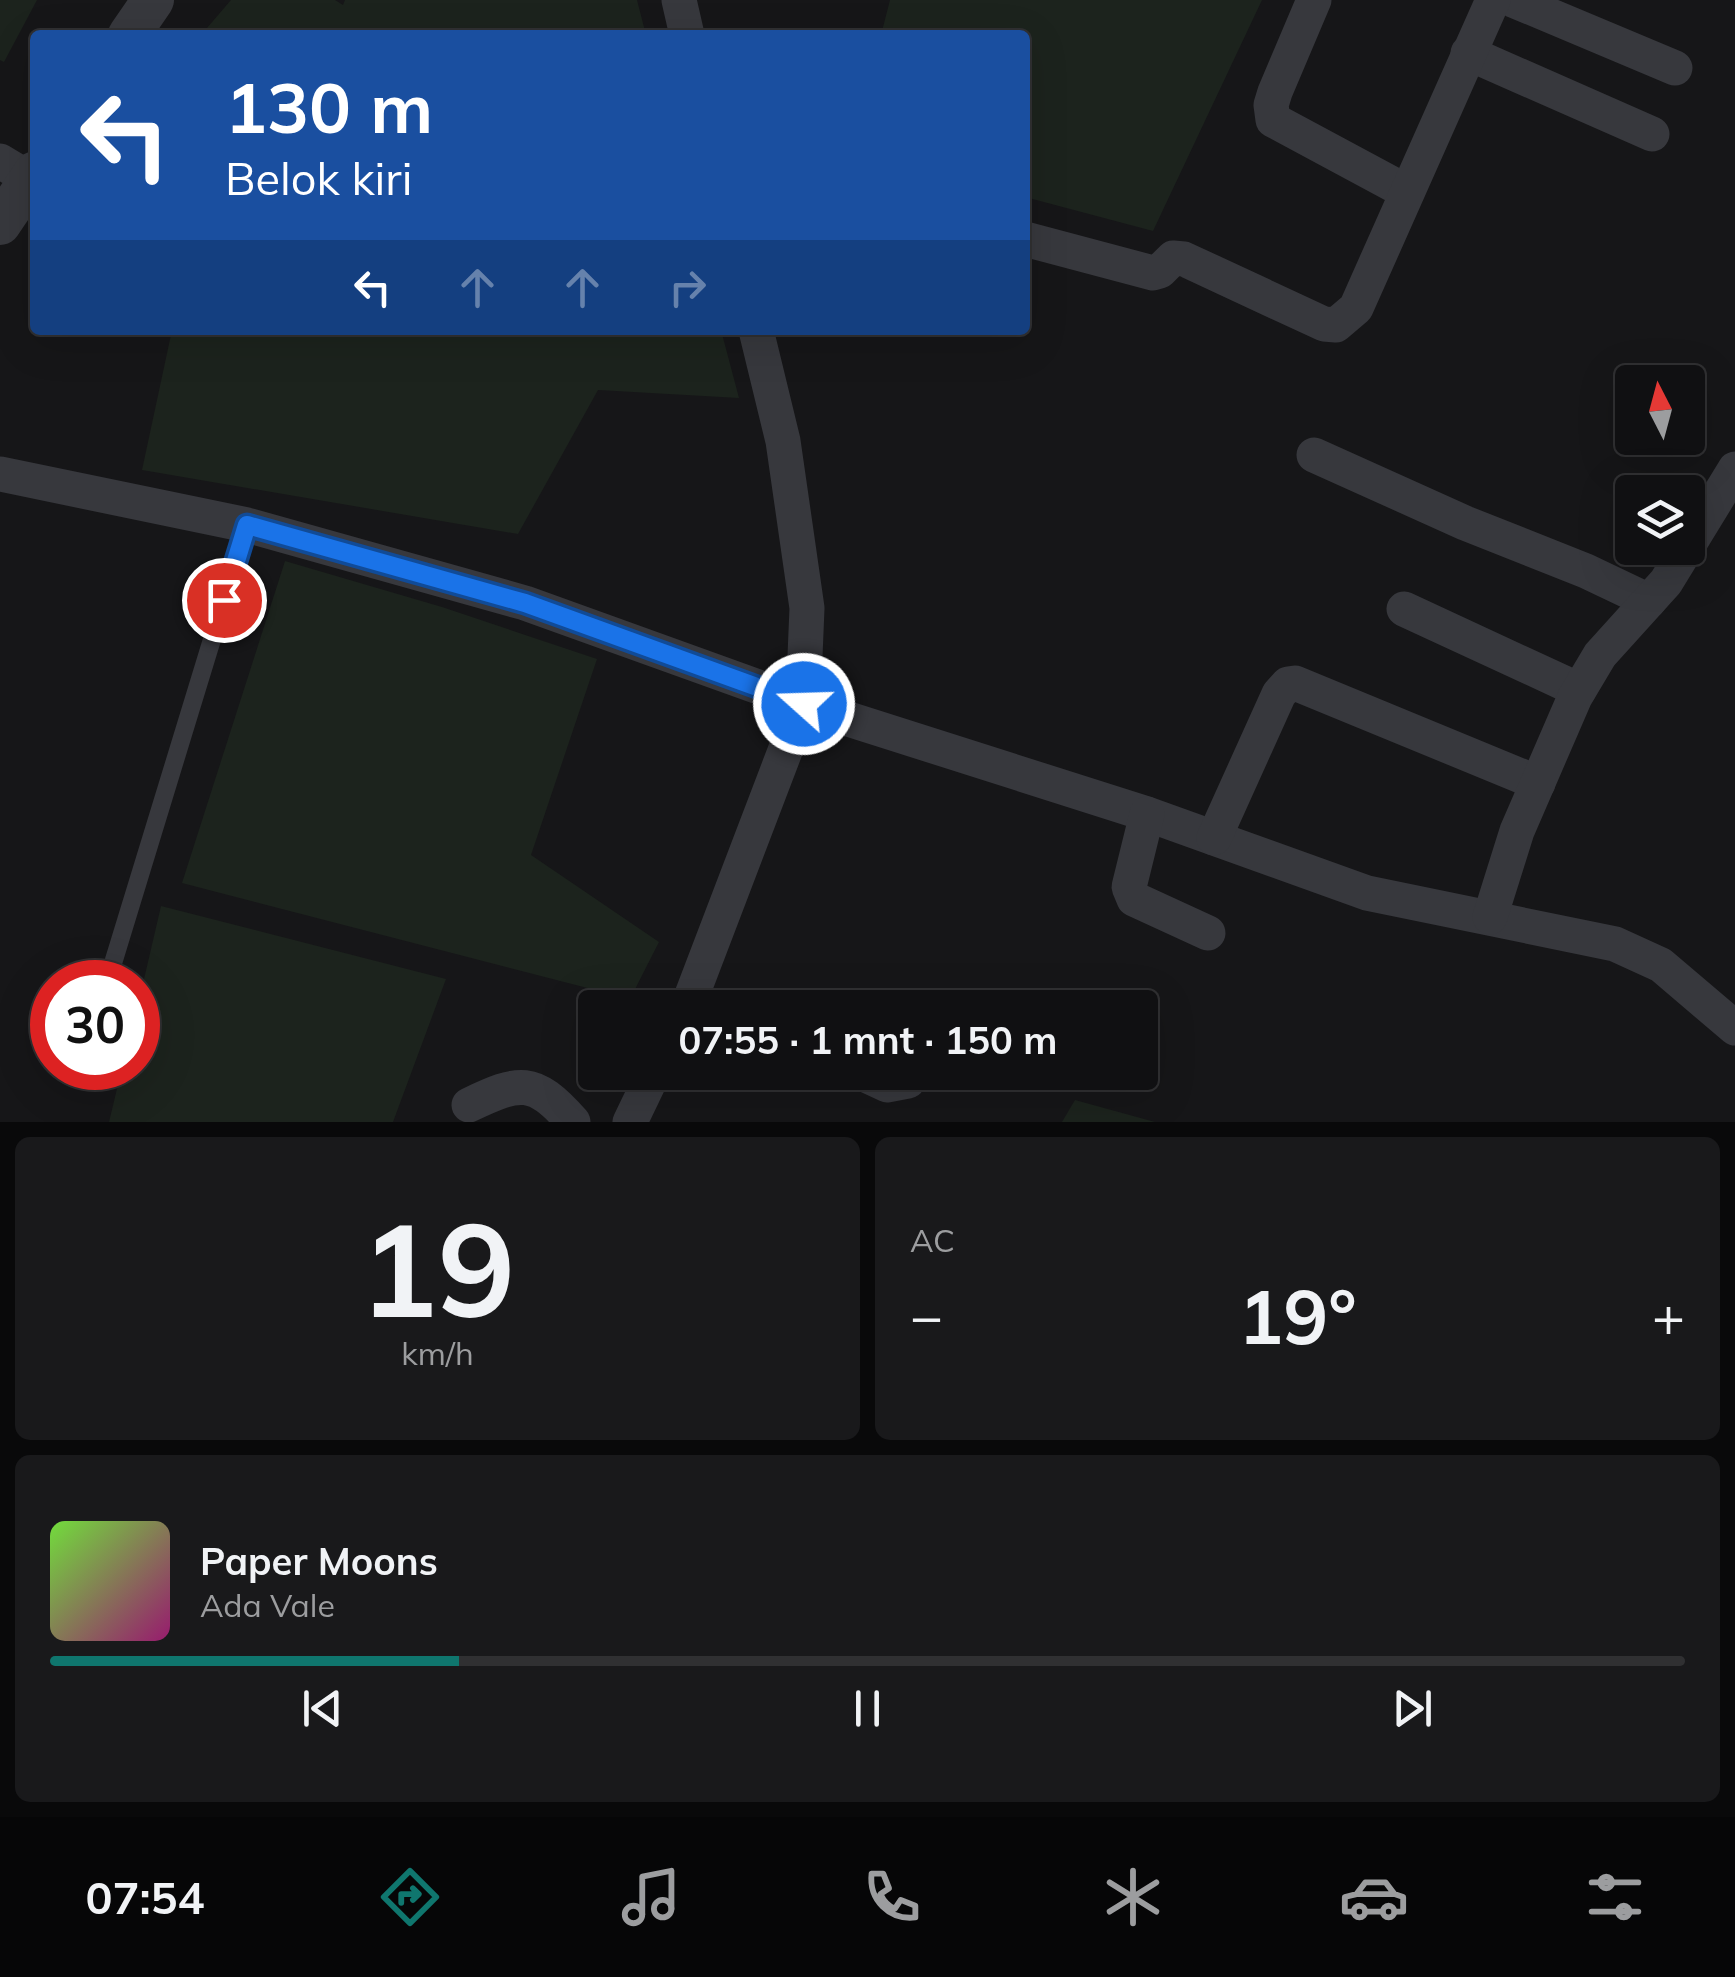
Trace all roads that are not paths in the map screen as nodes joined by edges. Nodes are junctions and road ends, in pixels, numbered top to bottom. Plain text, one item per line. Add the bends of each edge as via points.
1 (154, 0) edge
2 (679, 0) edge
3 (1314, 0) edge
4 (1493, 0) edge
5 (1513, 0) edge
6 (133, 30) edge
7 (686, 30) edge
8 (1468, 53) junction
9 (1675, 68) dead end
10 (1652, 134) dead end
11 (22, 170) edge
12 (1408, 192) junction
13 (0, 224) edge
14 (1030, 240) edge
15 (757, 335) edge
16 (1314, 455) dead end
17 (1735, 469) edge
18 (0, 474) edge
19 (247, 525) junction
20 (1649, 602) junction
21 (1404, 609) dead end
22 (1578, 690) junction
23 (804, 704) junction
24 (1538, 782) junction
25 (1148, 814) junction
26 (1214, 838) junction
27 (1490, 918) junction
28 (1208, 932) dead end
29 (114, 960) edge
30 (695, 990) edge
31 (1735, 1028) edge
32 (645, 1090) edge
33 (469, 1105) dead end
34 (573, 1122) edge
35 (630, 1122) edge

1 - 6 street
2 - 7 street
3 - 12 street via 1274,92 1273,120
4 - 8 street
5 - 9 street
8 - 10 street
8 - 12 street
11 - 13 street
12 - 14 street via 1356,308 1336,325 1184,259 1173,258 1154,273
15 - 23 street via 783,442 808,608
16 - 20 street
17 - 20 street
18 - 19 street
19 - 23 street via 525,603
19 - 29 lane
20 - 22 street
21 - 22 street
22 - 24 street
23 - 25 street
23 - 30 street
24 - 26 street via 1288,684
24 - 27 street
25 - 26 street
25 - 28 street via 1129,887 1134,900
26 - 27 street via 1366,893
27 - 31 street via 1638,952
32 - 35 street
33 - 34 street via 510,1086 533,1088

